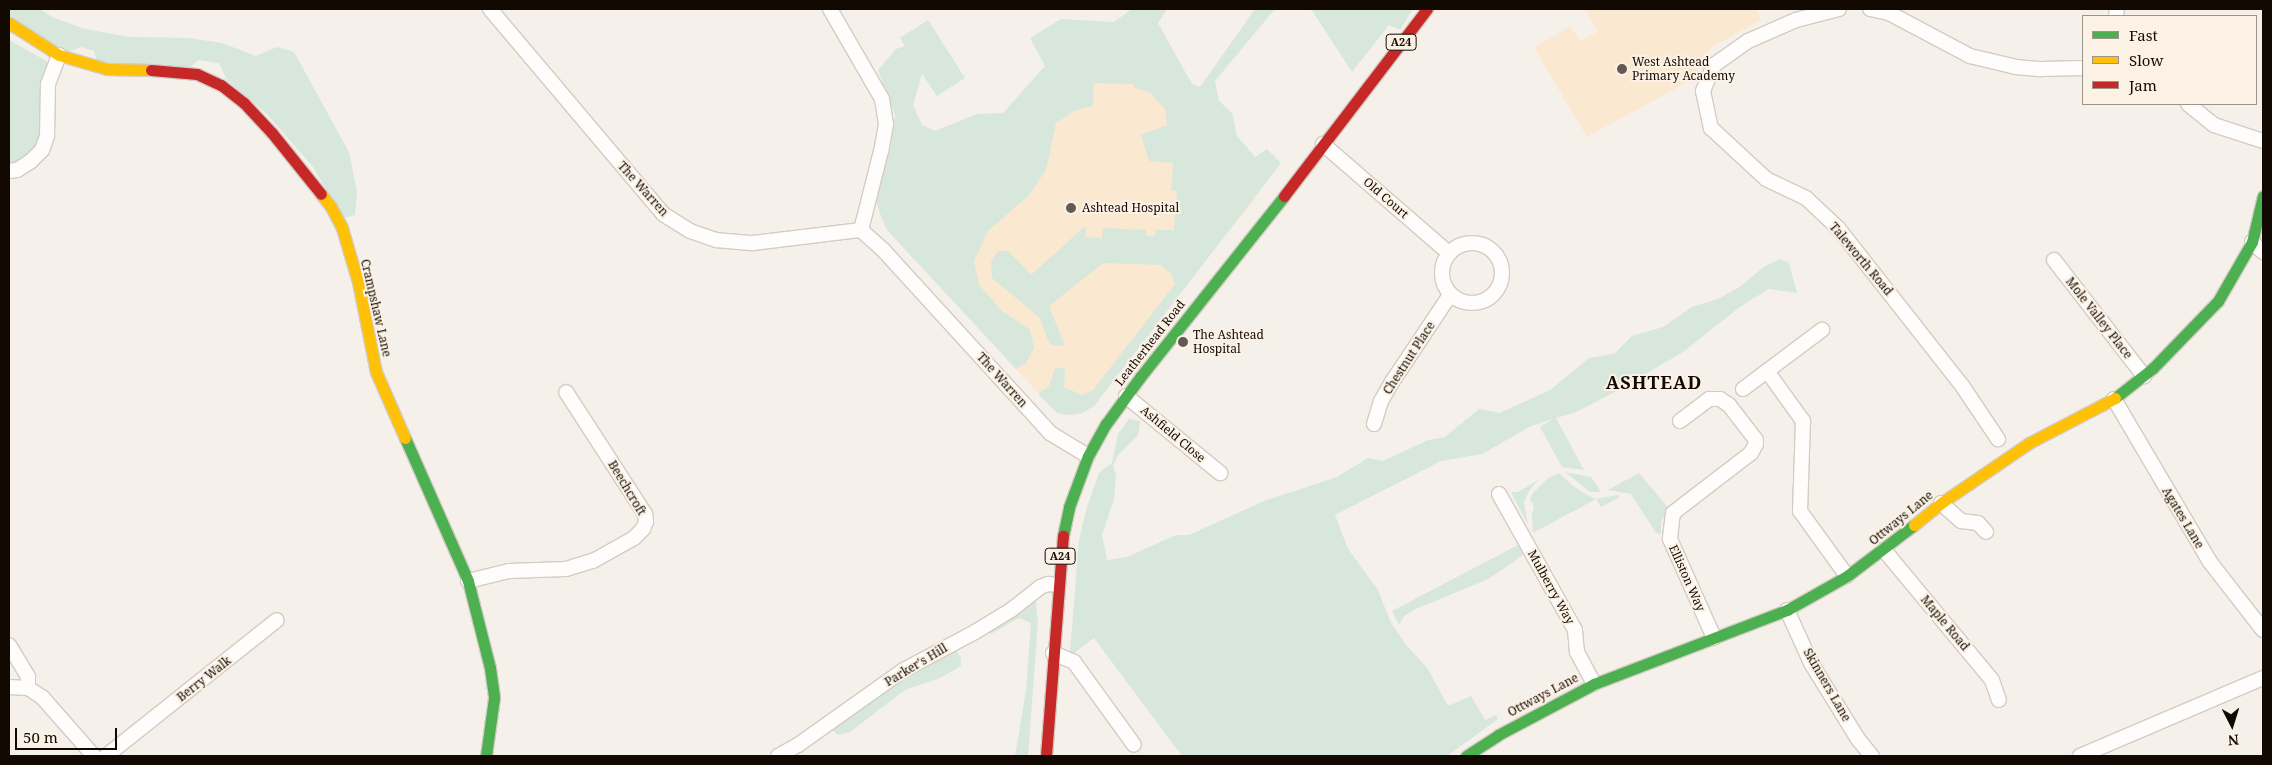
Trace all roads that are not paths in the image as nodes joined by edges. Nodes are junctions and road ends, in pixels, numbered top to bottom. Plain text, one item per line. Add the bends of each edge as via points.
1 (490, 9) edge
2 (830, 9) edge
3 (1427, 9) edge
4 (1839, 9) edge
5 (1870, 9) edge
6 (1889, 11) edge
7 (9, 23) edge
8 (59, 55) junction
9 (2082, 68) edge
10 (2189, 105) edge
11 (2263, 141) edge
12 (1323, 144) junction
13 (9, 171) edge
14 (2263, 196) edge
15 (861, 230) junction
16 (2252, 242) junction
17 (1449, 252) junction
18 (2263, 252) edge
19 (2054, 260) dead end
20 (1450, 295) junction
21 (1822, 330) dead end
22 (1767, 371) junction
23 (2144, 376) junction
24 (1743, 389) dead end
25 (566, 392) dead end
26 (1126, 396) junction
27 (2114, 399) junction
28 (1680, 421) dead end
29 (1374, 424) dead end
30 (1998, 439) dead end
31 (1088, 456) junction
32 (1220, 473) dead end
33 (1499, 494) dead end
34 (1941, 502) junction
35 (1986, 532) dead end
36 (1884, 550) junction
37 (1847, 576) junction
38 (468, 581) junction
39 (1058, 585) junction
40 (1787, 610) junction
41 (277, 620) dead end
42 (2263, 630) edge
43 (1714, 638) junction
44 (9, 645) edge
45 (1053, 653) junction
46 (2263, 678) edge
47 (1594, 684) junction
48 (9, 687) edge
49 (28, 688) junction
50 (1999, 700) dead end
51 (1134, 745) dead end
52 (94, 756) edge
53 (106, 756) edge
54 (486, 756) edge
55 (778, 756) edge
56 (1046, 756) edge
57 (1466, 756) edge
58 (1872, 756) edge
59 (2080, 756) edge

1 - 15 street, The Warren via 651,201 663,214 690,232 716,240 753,243
2 - 15 street via 882,99 886,124
3 - 12 main road, Leatherhead Road / A24
4 - 30 street, Taleworth Road via 1796,20 1748,41 1714,65 1703,91 1711,128 1766,179 1806,198 1838,228 1963,387
5 - 6 street
6 - 9 street via 1970,56 2016,67
7 - 8 main road, Crampshaw Lane
8 - 13 street via 48,84 47,136 42,150 30,162
8 - 38 main road, Crampshaw Lane via 107,69 172,70 197,74 221,85 272,132 311,180 342,228 358,282 376,372
10 - 11 street via 2214,125
12 - 17 street, Old Court
12 - 26 main road, Leatherhead Road / A24
14 - 16 main road, Ottways Lane
15 - 31 street, The Warren via 884,251 1050,433
16 - 18 street
16 - 23 main road, Ottways Lane via 2218,301
17 - 20 street via 1442,266 1442,282
17 - 20 street via 1463,244 1479,244 1493,251 1501,265 1502,281 1494,295 1480,303 1464,303
19 - 23 street, Mole Valley Place
20 - 29 street, Chestnut Place via 1392,382 1381,401
21 - 22 street
22 - 24 street
22 - 37 street via 1803,421 1800,511
23 - 27 main road, Ottways Lane
25 - 38 street, Beechcroft via 644,514 646,522 643,529 634,538 584,564 566,569 509,572
26 - 31 main road, Leatherhead Road / A24
26 - 32 street, Ashfield Close
27 - 34 main road, Ottways Lane via 2028,443
27 - 42 street, Agates Lane via 2210,562
28 - 43 street, Elliston Way via 1708,399 1720,400 1729,405 1756,440 1754,449 1673,513 1670,539
31 - 39 main road, Leatherhead Road / A24 via 1064,527
33 - 47 street, Mulberry Way via 1574,630 1577,652
34 - 35 street via 1961,521 1978,523
34 - 36 main road, Ottways Lane
36 - 37 main road, Ottways Lane
36 - 50 street, Maple Road via 1992,680
37 - 40 main road, Ottways Lane
38 - 54 main road, Crampshaw Lane via 493,690
39 - 45 main road, Leatherhead Road / A24
39 - 55 street, Parker's Hill via 1040,587 975,632 902,671
40 - 43 main road, Ottways Lane
40 - 58 street, Skinners Lane via 1811,663
41 - 53 street, Berry Walk
43 - 47 main road, Ottways Lane
44 - 49 street via 28,676
45 - 51 street via 1074,662
45 - 56 main road, Leatherhead Road / A24
46 - 59 street
47 - 57 main road, Ottways Lane via 1498,735
48 - 49 street
49 - 52 street via 42,698

